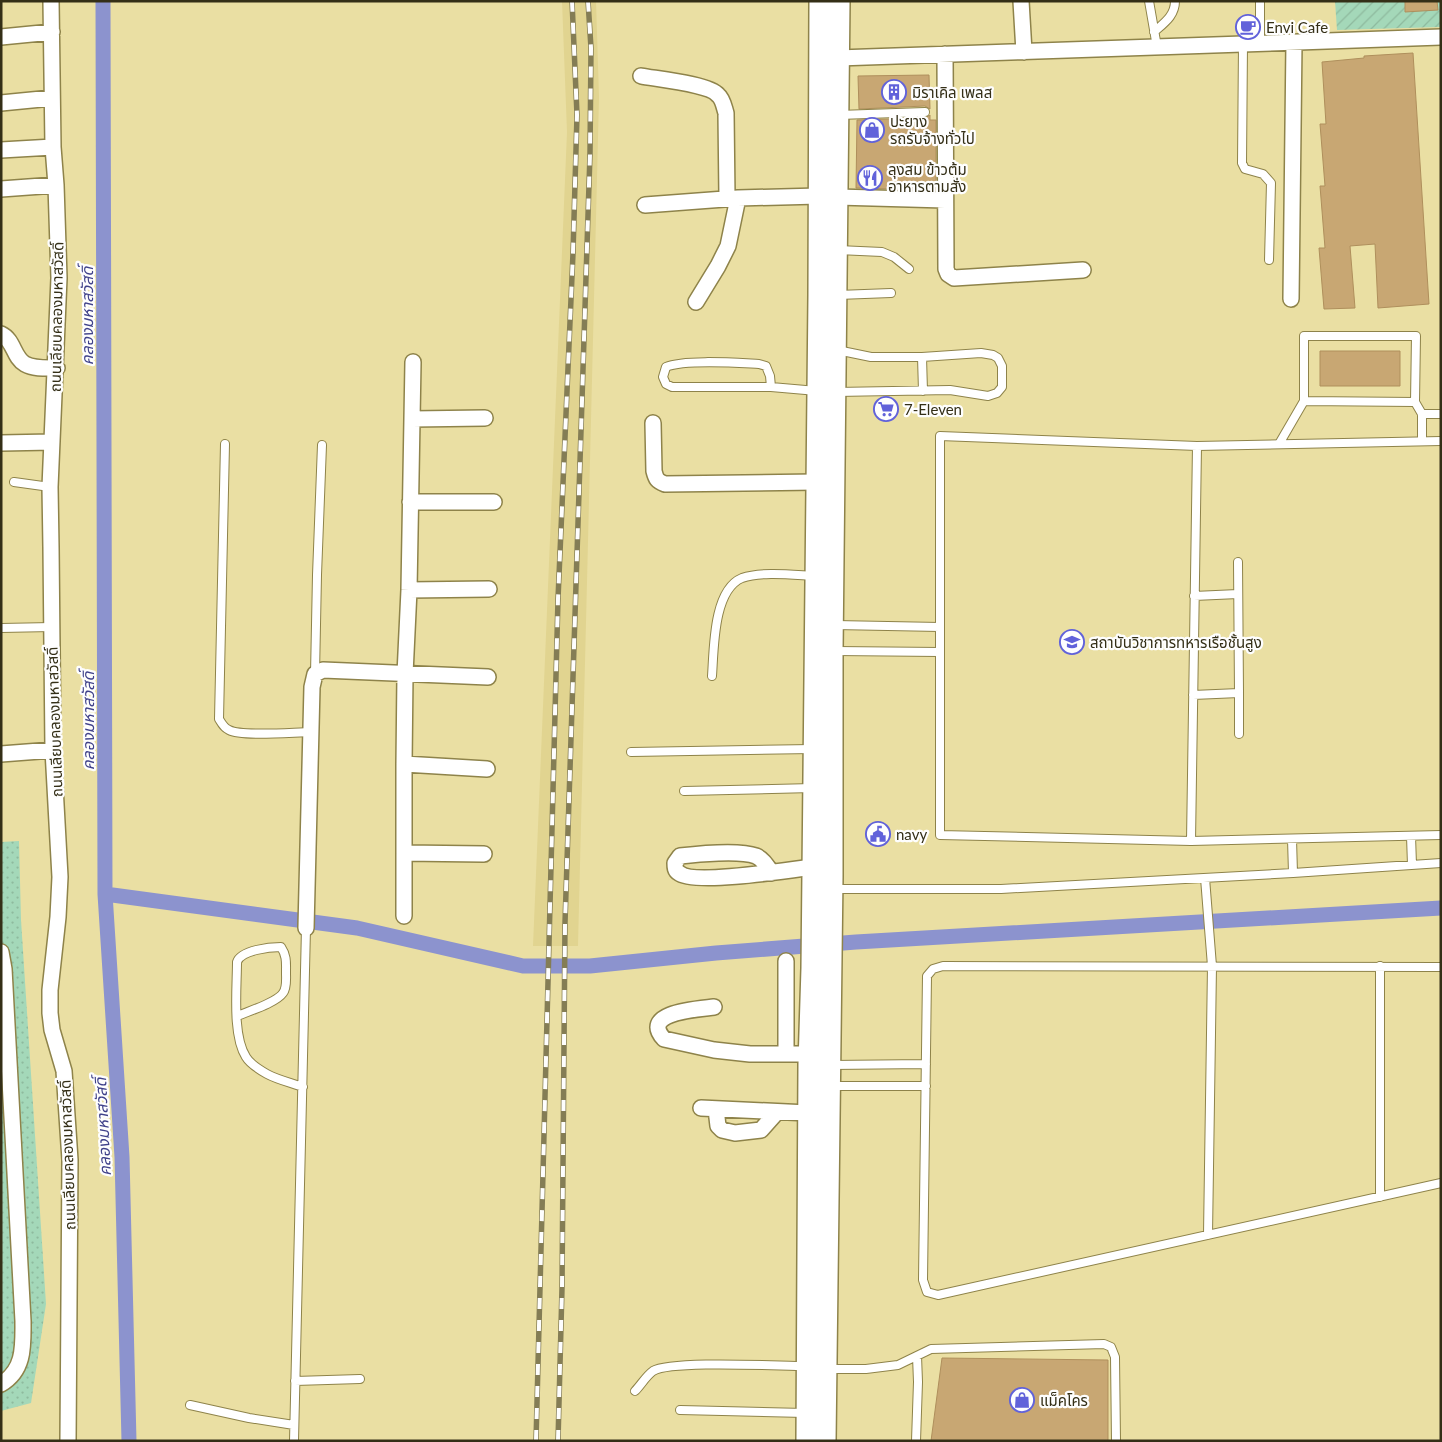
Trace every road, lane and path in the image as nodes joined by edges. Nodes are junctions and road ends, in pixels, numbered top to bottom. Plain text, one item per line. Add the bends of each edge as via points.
1 (51, 1) edge
2 (820, 1) edge
3 (839, 1) edge
4 (1020, 1) edge
5 (1150, 1) edge
6 (1174, 1) edge
7 (1260, 1) edge
8 (52, 32) junction
9 (1154, 32) junction
10 (1, 37) edge
11 (1441, 37) edge
12 (1294, 42) junction
13 (1260, 43) junction
14 (1243, 44) junction
15 (1157, 47) junction
16 (1024, 52) junction
17 (946, 54) junction
18 (838, 58) junction
19 (641, 76) dead end
20 (52, 98) junction
21 (1, 103) edge
22 (925, 112) dead end
23 (837, 115) junction
24 (53, 146) junction
25 (1, 150) edge
26 (56, 185) junction
27 (1, 189) edge
28 (828, 197) junction
29 (733, 198) junction
30 (945, 200) junction
31 (645, 205) dead end
32 (836, 250) junction
33 (1269, 260) dead end
34 (909, 268) dead end
35 (1083, 270) dead end
36 (891, 293) dead end
37 (836, 295) junction
38 (1291, 299) dead end
39 (696, 302) dead end
40 (1, 334) edge
41 (835, 349) junction
42 (922, 357) junction
43 (413, 362) dead end
44 (56, 368) junction
45 (771, 387) junction
46 (826, 391) junction
47 (923, 391) junction
48 (1304, 401) junction
49 (1415, 402) junction
50 (1422, 414) junction
51 (1441, 414) edge
52 (485, 418) dead end
53 (412, 419) junction
54 (653, 423) dead end
55 (1422, 441) junction
56 (1441, 441) edge
57 (52, 442) junction
58 (1, 444) edge
59 (224, 444) dead end
60 (1279, 444) junction
61 (322, 445) dead end
62 (1197, 446) junction
63 (14, 482) dead end
64 (816, 482) junction
65 (50, 487) junction
66 (410, 502) junction
67 (494, 502) dead end
68 (1238, 562) dead end
69 (815, 576) junction
70 (489, 589) dead end
71 (409, 590) junction
72 (1238, 594) junction
73 (1194, 596) junction
74 (833, 624) junction
75 (52, 627) junction
76 (940, 627) junction
77 (1, 628) edge
78 (832, 650) junction
79 (940, 652) junction
80 (315, 674) junction
81 (405, 674) junction
82 (712, 676) dead end
83 (488, 677) dead end
84 (1238, 693) junction
85 (1193, 695) junction
86 (312, 732) junction
87 (1239, 734) dead end
88 (813, 749) junction
89 (53, 750) junction
90 (631, 752) dead end
91 (1, 754) edge
92 (404, 764) junction
93 (487, 769) dead end
94 (813, 788) junction
95 (684, 791) dead end
96 (1441, 835) edge
97 (1411, 836) junction
98 (1292, 839) junction
99 (1191, 841) junction
100 (404, 853) junction
101 (484, 854) dead end
102 (1441, 863) edge
103 (1412, 865) junction
104 (812, 868) junction
105 (772, 872) junction
106 (1292, 873) junction
107 (1206, 882) junction
108 (832, 889) junction
109 (404, 916) dead end
110 (822, 923) junction
111 (306, 928) joint
112 (1, 952) edge
113 (786, 961) dead end
114 (1212, 966) junction
115 (1380, 966) junction
116 (1441, 967) edge
117 (714, 1007) dead end
118 (237, 1016) junction
119 (786, 1054) junction
120 (816, 1061) junction
121 (926, 1064) junction
122 (926, 1086) junction
123 (303, 1087) junction
124 (819, 1087) junction
125 (777, 1112) junction
126 (808, 1113) junction
127 (1441, 1183) edge
128 (1380, 1197) junction
129 (1208, 1235) junction
130 (917, 1356) junction
131 (817, 1368) junction
132 (360, 1379) dead end
133 (295, 1381) junction
134 (1, 1384) edge
135 (635, 1391) dead end
136 (190, 1405) dead end
137 (680, 1410) dead end
138 (807, 1413) junction
139 (294, 1425) junction
140 (68, 1441) edge
141 (294, 1441) edge
142 (807, 1441) edge
143 (825, 1441) edge
144 (916, 1441) edge
145 (1116, 1441) edge

1 - 8 street, ถนนเลียบคลองมหาสวัสดิ์
2 - 28 main road
3 - 18 main road
4 - 16 street
5 - 9 lane
6 - 9 lane via 1175,7 1168,20
7 - 13 lane
8 - 10 street
8 - 20 street, ถนนเลียบคลองมหาสวัสดิ์
9 - 15 lane
11 - 12 street
12 - 13 street
12 - 38 street
13 - 14 street
14 - 15 street
14 - 33 lane via 1242,163 1245,169 1263,174 1271,183
15 - 16 street
16 - 17 street
17 - 18 street
17 - 30 street
18 - 23 main road
19 - 29 street via 706,88 718,94 726,113
20 - 21 street
20 - 24 street, ถนนเลียบคลองมหาสวัสดิ์
22 - 23 lane
23 - 28 main road
24 - 25 street
24 - 26 street, ถนนเลียบคลองมหาสวัสดิ์
26 - 27 street
26 - 44 street, ถนนเลียบคลองมหาสวัสดิ์ via 59,278
28 - 29 street
28 - 30 street
28 - 32 main road
28 - 46 main road
29 - 31 street
29 - 39 street via 728,246
30 - 35 street via 946,269 950,277
32 - 34 lane via 882,252
32 - 37 main road
36 - 37 lane
37 - 41 main road
40 - 44 street via 12,343 24,363
41 - 42 lane via 871,357
41 - 46 main road
42 - 47 lane
42 - 47 lane via 981,353 998,358 1002,366 1002,387 988,396 950,390
43 - 53 street
44 - 57 street, ถนนเลียบคลองมหาสวัสดิ์
45 - 45 lane via 769,370 759,364 673,364 666,367 663,377 672,387
45 - 46 lane
46 - 47 lane
46 - 64 main road
46 - 74 main road
48 - 49 lane
48 - 49 lane via 1304,336 1416,336
48 - 60 lane
49 - 50 lane
50 - 51 lane
50 - 55 lane
52 - 53 street
53 - 66 street
54 - 64 street via 654,471 659,482
55 - 56 lane
55 - 60 lane
57 - 58 street
57 - 65 street, ถนนเลียบคลองมหาสวัสดิ์
59 - 86 lane via 219,719 231,732
60 - 62 lane
61 - 80 lane
62 - 73 lane
62 - 76 lane via 940,436
63 - 65 lane
64 - 69 main road
65 - 75 street, ถนนเลียบคลองมหาสวัสดิ์
66 - 67 street
66 - 71 street
68 - 72 lane
69 - 82 lane via 760,575 733,583 717,620
69 - 88 main road
70 - 71 street
71 - 81 street
72 - 73 lane
72 - 84 lane
73 - 85 lane
74 - 76 lane
74 - 78 main road
75 - 77 lane
75 - 89 street, ถนนเลียบคลองมหาสวัสดิ์
76 - 79 lane
78 - 79 lane
78 - 108 main road
79 - 99 lane via 940,835
80 - 81 street via 323,670
80 - 86 street
81 - 83 street
81 - 92 street
84 - 85 lane
84 - 87 lane
85 - 99 lane
86 - 111 street
88 - 90 lane
88 - 94 main road
89 - 91 street
89 - 140 street, ถนนเลียบคลองมหาสวัสดิ์ via 60,877 50,1013 64,1071 70,1160
92 - 93 street
92 - 100 street
94 - 95 lane
94 - 104 main road
96 - 97 lane
97 - 98 lane
97 - 103 lane
98 - 99 lane
98 - 106 lane
100 - 101 street
100 - 109 street
102 - 103 lane
103 - 106 lane
104 - 105 street
104 - 110 main road
105 - 105 street via 763,860 740,854 686,855 680,856 675,863 679,874 688,877 732,877
106 - 107 lane
107 - 108 lane via 1001,889
107 - 114 lane
108 - 110 main road
110 - 120 main road
111 - 123 lane
112 - 134 street via 23,1321 23,1354 18,1368
113 - 119 street
114 - 115 lane
114 - 121 lane via 943,966 933,969 927,976
114 - 129 lane
115 - 116 lane
115 - 128 lane
117 - 119 street via 670,1014 658,1027 660,1035 664,1039 714,1050
118 - 118 lane via 238,958 244,953 281,947 287,961 283,994
118 - 123 lane via 239,1044 247,1058 269,1075
119 - 120 street
120 - 121 lane
120 - 124 main road
121 - 122 lane
122 - 124 lane
122 - 129 lane via 923,1280 926,1292 938,1295
123 - 133 lane
124 - 126 main road
124 - 131 main road
125 - 125 street via 761,1130 735,1133 722,1130 709,1109
125 - 126 street
126 - 131 main road
127 - 128 lane
128 - 129 lane
130 - 131 lane via 898,1365 866,1370
130 - 144 lane
130 - 145 lane via 932,1349 1104,1344 1111,1347 1115,1356
131 - 135 lane via 663,1367 653,1371
131 - 138 main road
131 - 143 main road
132 - 133 lane
133 - 139 lane
136 - 139 lane
137 - 138 lane
138 - 142 main road
139 - 141 lane

